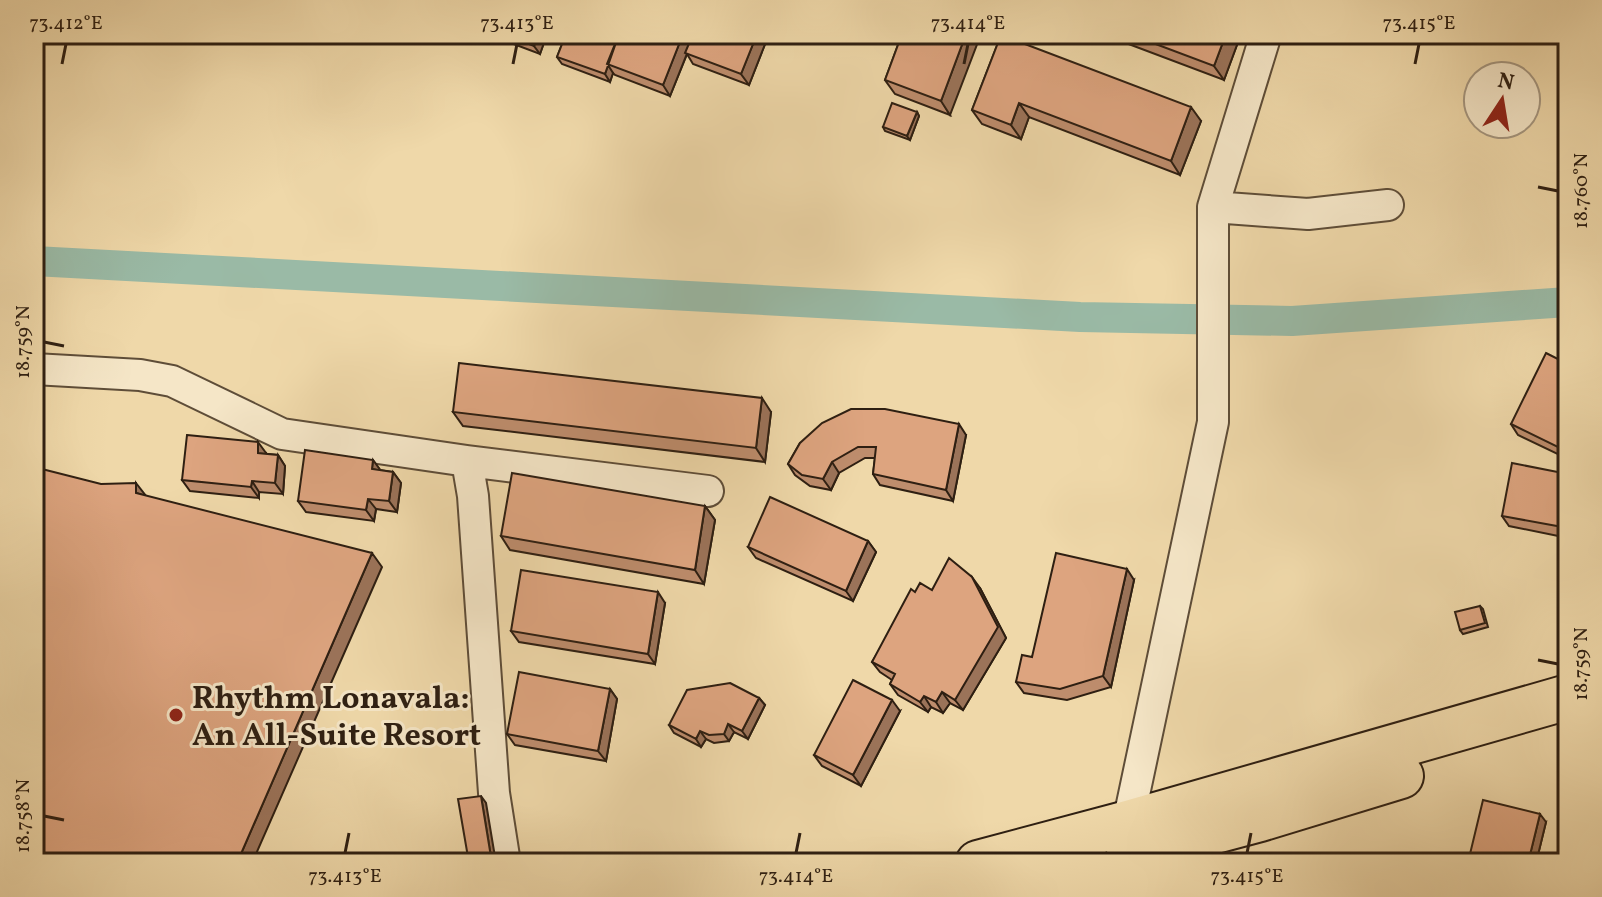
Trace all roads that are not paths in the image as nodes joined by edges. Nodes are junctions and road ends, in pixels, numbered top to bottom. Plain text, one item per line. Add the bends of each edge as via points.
1 (1266, 34) edge
2 (1388, 205) dead end
3 (1213, 207) junction
4 (34, 369) edge
5 (467, 461) junction
6 (708, 491) dead end
7 (1568, 697) edge
8 (1568, 725) edge
9 (1128, 823) junction
10 (505, 863) edge
11 (978, 863) edge
12 (1094, 863) edge

1 - 3 street
2 - 3 street via 1308,214
3 - 9 street via 1213,422
4 - 5 street via 172,381 282,434
5 - 6 street
5 - 10 street via 494,793
7 - 9 highway
8 - 12 highway via 1260,819
9 - 11 highway

